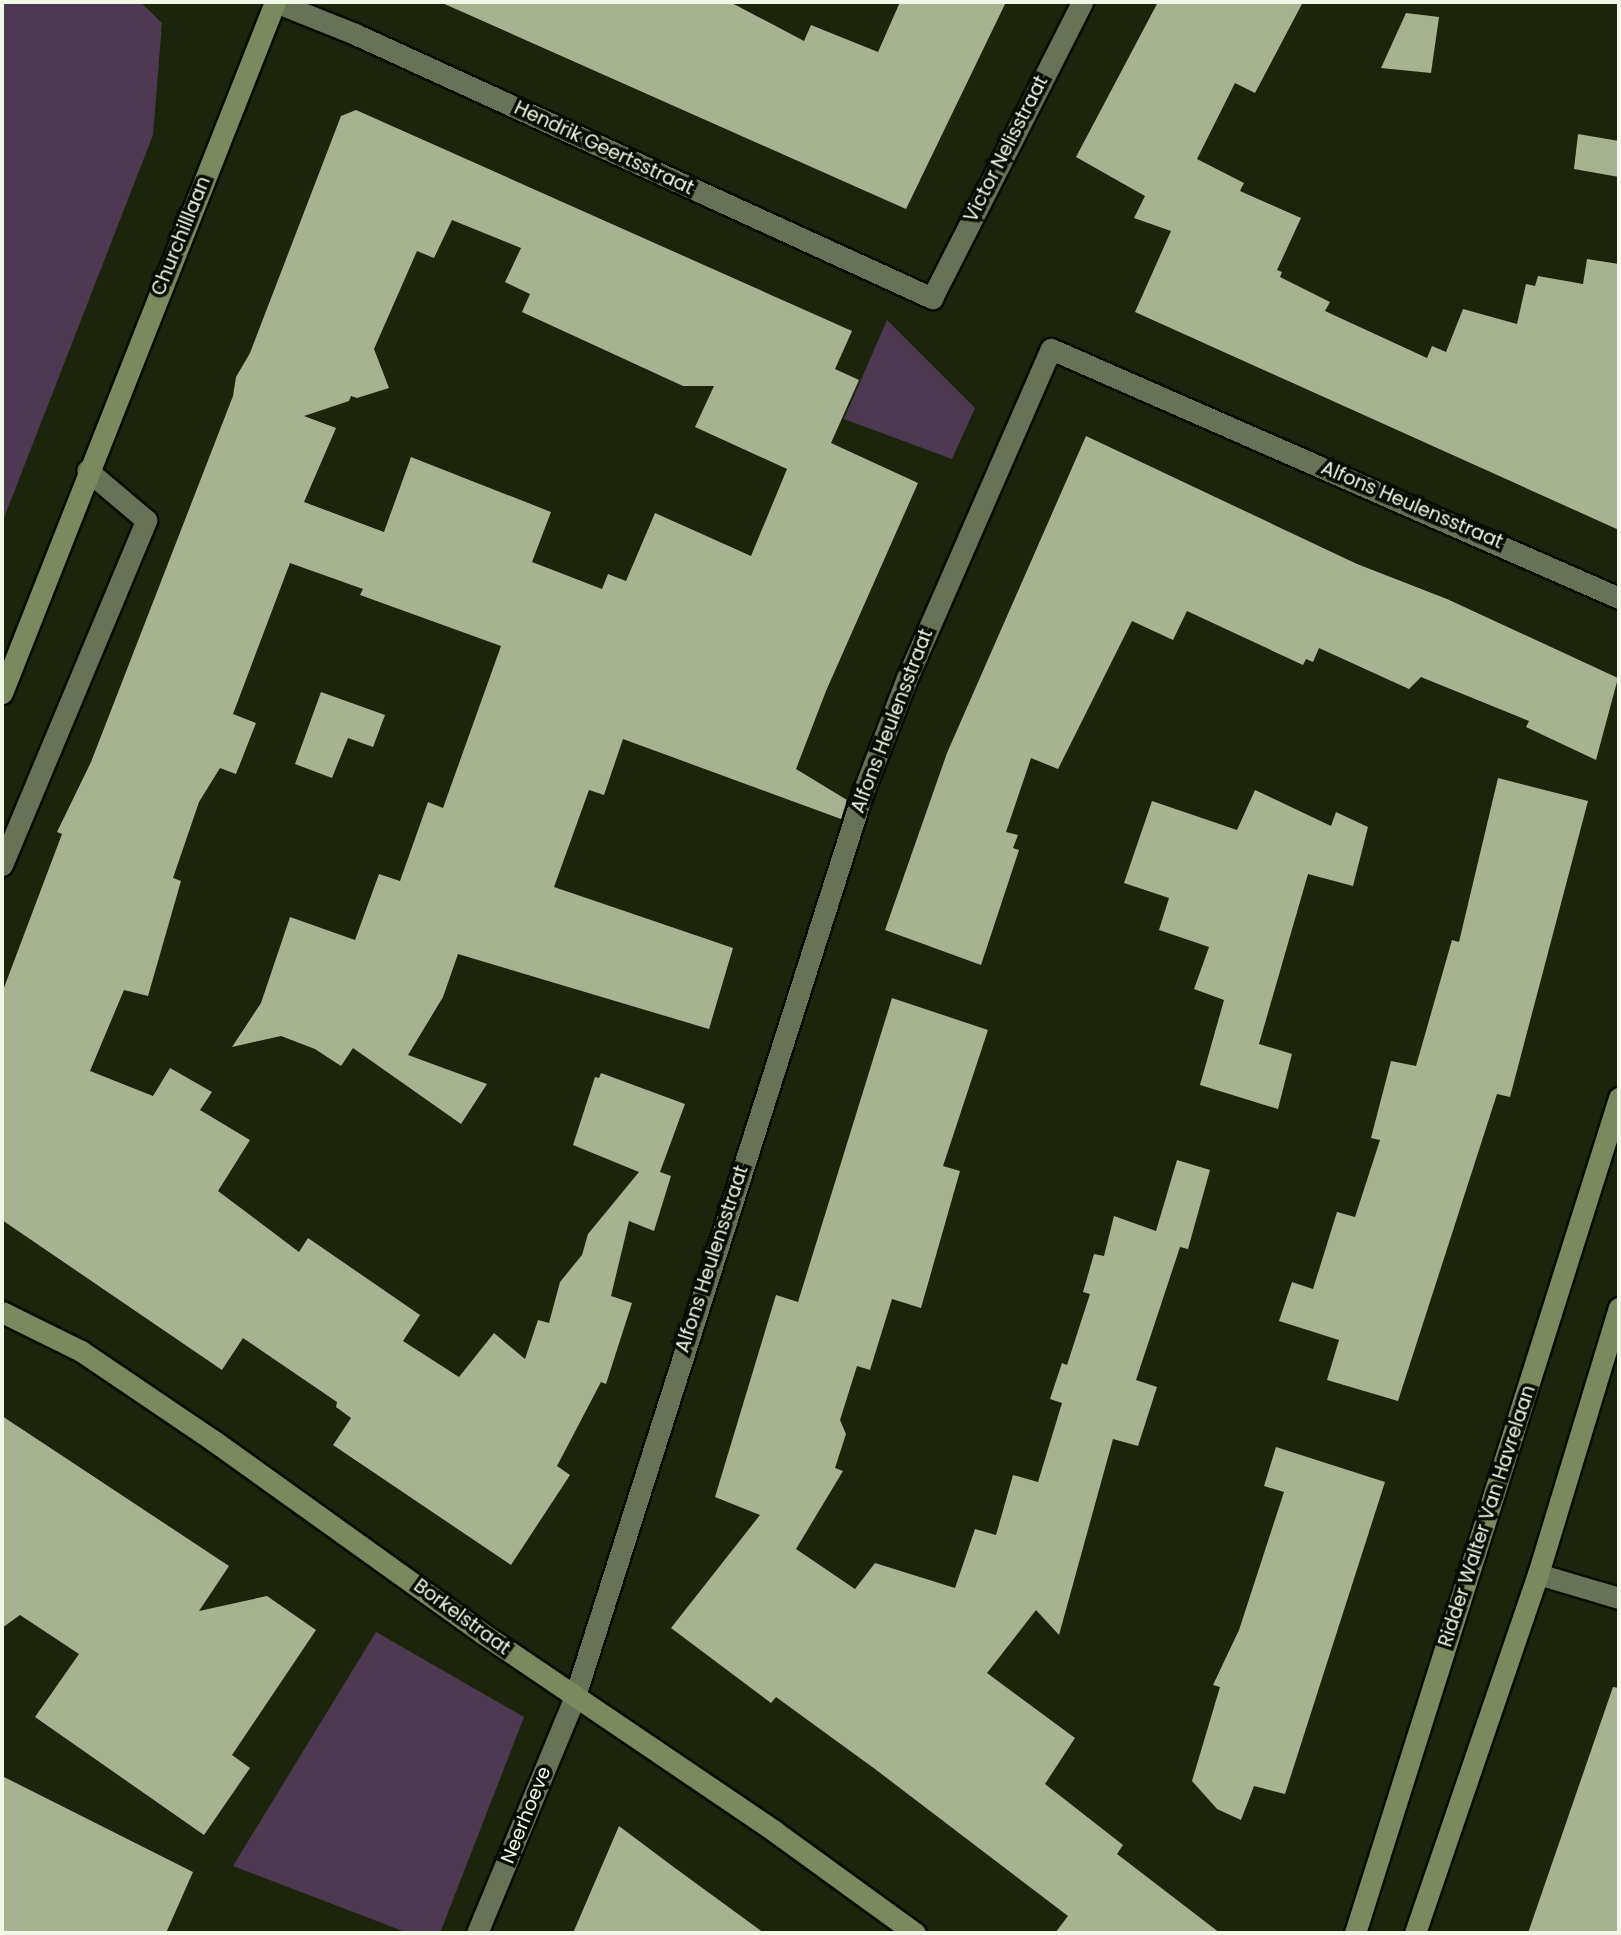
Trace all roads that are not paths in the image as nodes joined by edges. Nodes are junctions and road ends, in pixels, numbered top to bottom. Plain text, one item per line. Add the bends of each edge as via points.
1 (275, 2) edge
2 (1082, 2) edge
3 (932, 298) joint
4 (87, 470) junction
5 (1619, 598) edge
6 (2, 693) edge
7 (2, 865) edge
8 (1619, 1098) edge
9 (1619, 1308) edge
10 (2, 1311) edge
11 (1538, 1574) junction
12 (1619, 1598) edge
13 (575, 1696) junction
14 (478, 1933) edge
15 (915, 1933) edge
16 (1355, 1933) edge
17 (1415, 1933) edge

1 - 3 street, Hendrik Geertsstraat via 355,34
1 - 4 street, Churchilllaan
2 - 3 street, Victor Nelisstraat
4 - 6 street, Churchilllaan
4 - 7 street via 146,520
5 - 13 street, Alfons Heulensstraat via 1051,349 907,678 863,792
8 - 16 street, Ridder Walter Van Havrelaan
9 - 11 street
10 - 13 street, Borkelstraat via 81,1351
11 - 12 street
11 - 17 street
13 - 14 street, Neerhoeve
13 - 15 street, Borkelstraat

